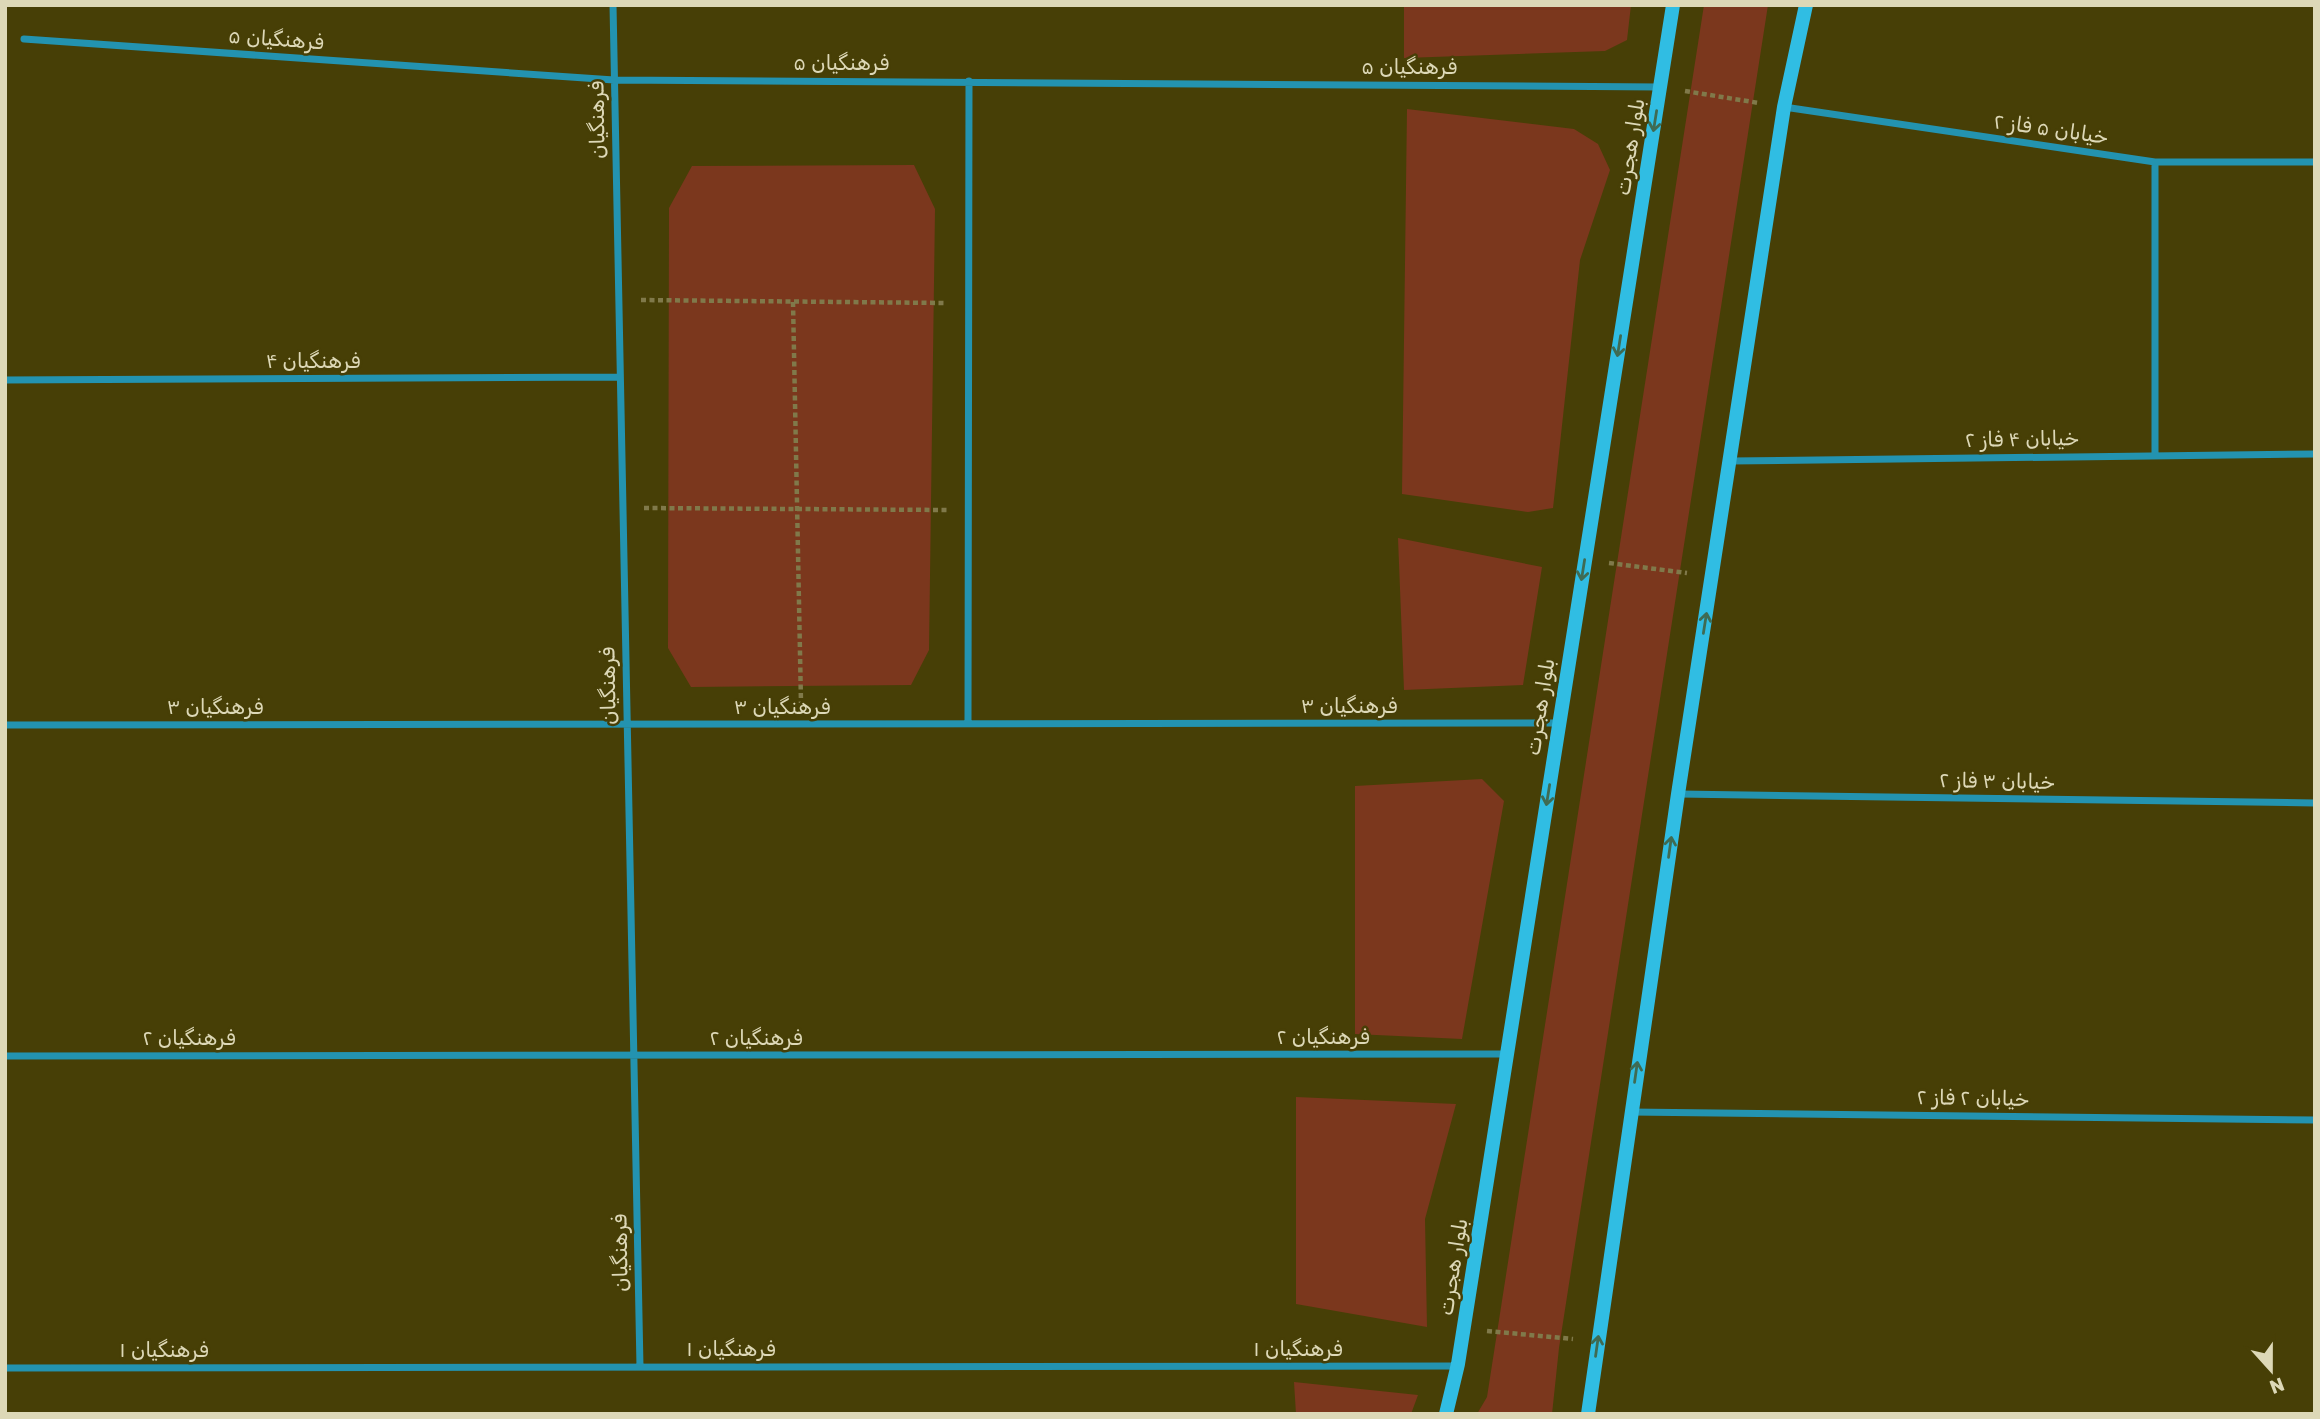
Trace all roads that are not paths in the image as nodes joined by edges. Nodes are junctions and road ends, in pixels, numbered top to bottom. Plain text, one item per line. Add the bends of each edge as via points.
1 (612, 5) edge
2 (1673, 5) edge
3 (1806, 5) edge
4 (24, 39) dead end
5 (614, 80) junction
6 (969, 81) junction
7 (1660, 87) junction
8 (1784, 107) junction
9 (2155, 162) junction
10 (2315, 162) edge
11 (620, 377) junction
12 (5, 380) edge
13 (2155, 454) junction
14 (2315, 454) edge
15 (1730, 461) junction
16 (1559, 723) junction
17 (968, 724) junction
18 (5, 725) edge
19 (627, 725) junction
20 (1678, 794) junction
21 (2315, 803) edge
22 (1507, 1054) junction
23 (633, 1055) junction
24 (5, 1056) edge
25 (1631, 1112) junction
26 (2315, 1120) edge
27 (1458, 1366) junction
28 (639, 1367) junction
29 (5, 1368) edge
30 (1446, 1414) edge
31 (1588, 1414) edge

1 - 5 street, فرهنگیان
2 - 7 main road, بلوار هجرت
3 - 8 main road
4 - 5 street, فرهنگیان ۵
5 - 6 street, فرهنگیان ۵
5 - 11 street, فرهنگیان
6 - 7 street, فرهنگیان ۵
6 - 17 street
7 -> 16 main road, بلوار هجرت
8 - 9 street, خیابان ۵ فاز ۲
8 - 15 main road
9 - 10 street, خیابان ۵ فاز ۲
9 - 13 street
11 - 12 street, فرهنگیان ۴
11 - 19 street, فرهنگیان
13 - 14 street, خیابان ۴ فاز ۲
13 - 15 street, خیابان ۴ فاز ۲
20 -> 15 main road
16 - 17 street, فرهنگیان ۳
16 -> 22 main road, بلوار هجرت
17 - 19 street, فرهنگیان ۳
18 - 19 street, فرهنگیان ۳
19 - 23 street, فرهنگیان
20 - 21 street, خیابان ۳ فاز ۲
25 -> 20 main road
22 - 23 street, فرهنگیان ۲
22 - 27 main road, بلوار هجرت
23 - 24 street, فرهنگیان ۲
23 - 28 street, فرهنگیان
25 - 26 street, خیابان ۲ فاز ۲
31 -> 25 main road
27 - 28 street, فرهنگیان ۱
27 - 30 main road, بلوار هجرت
28 - 29 street, فرهنگیان ۱

